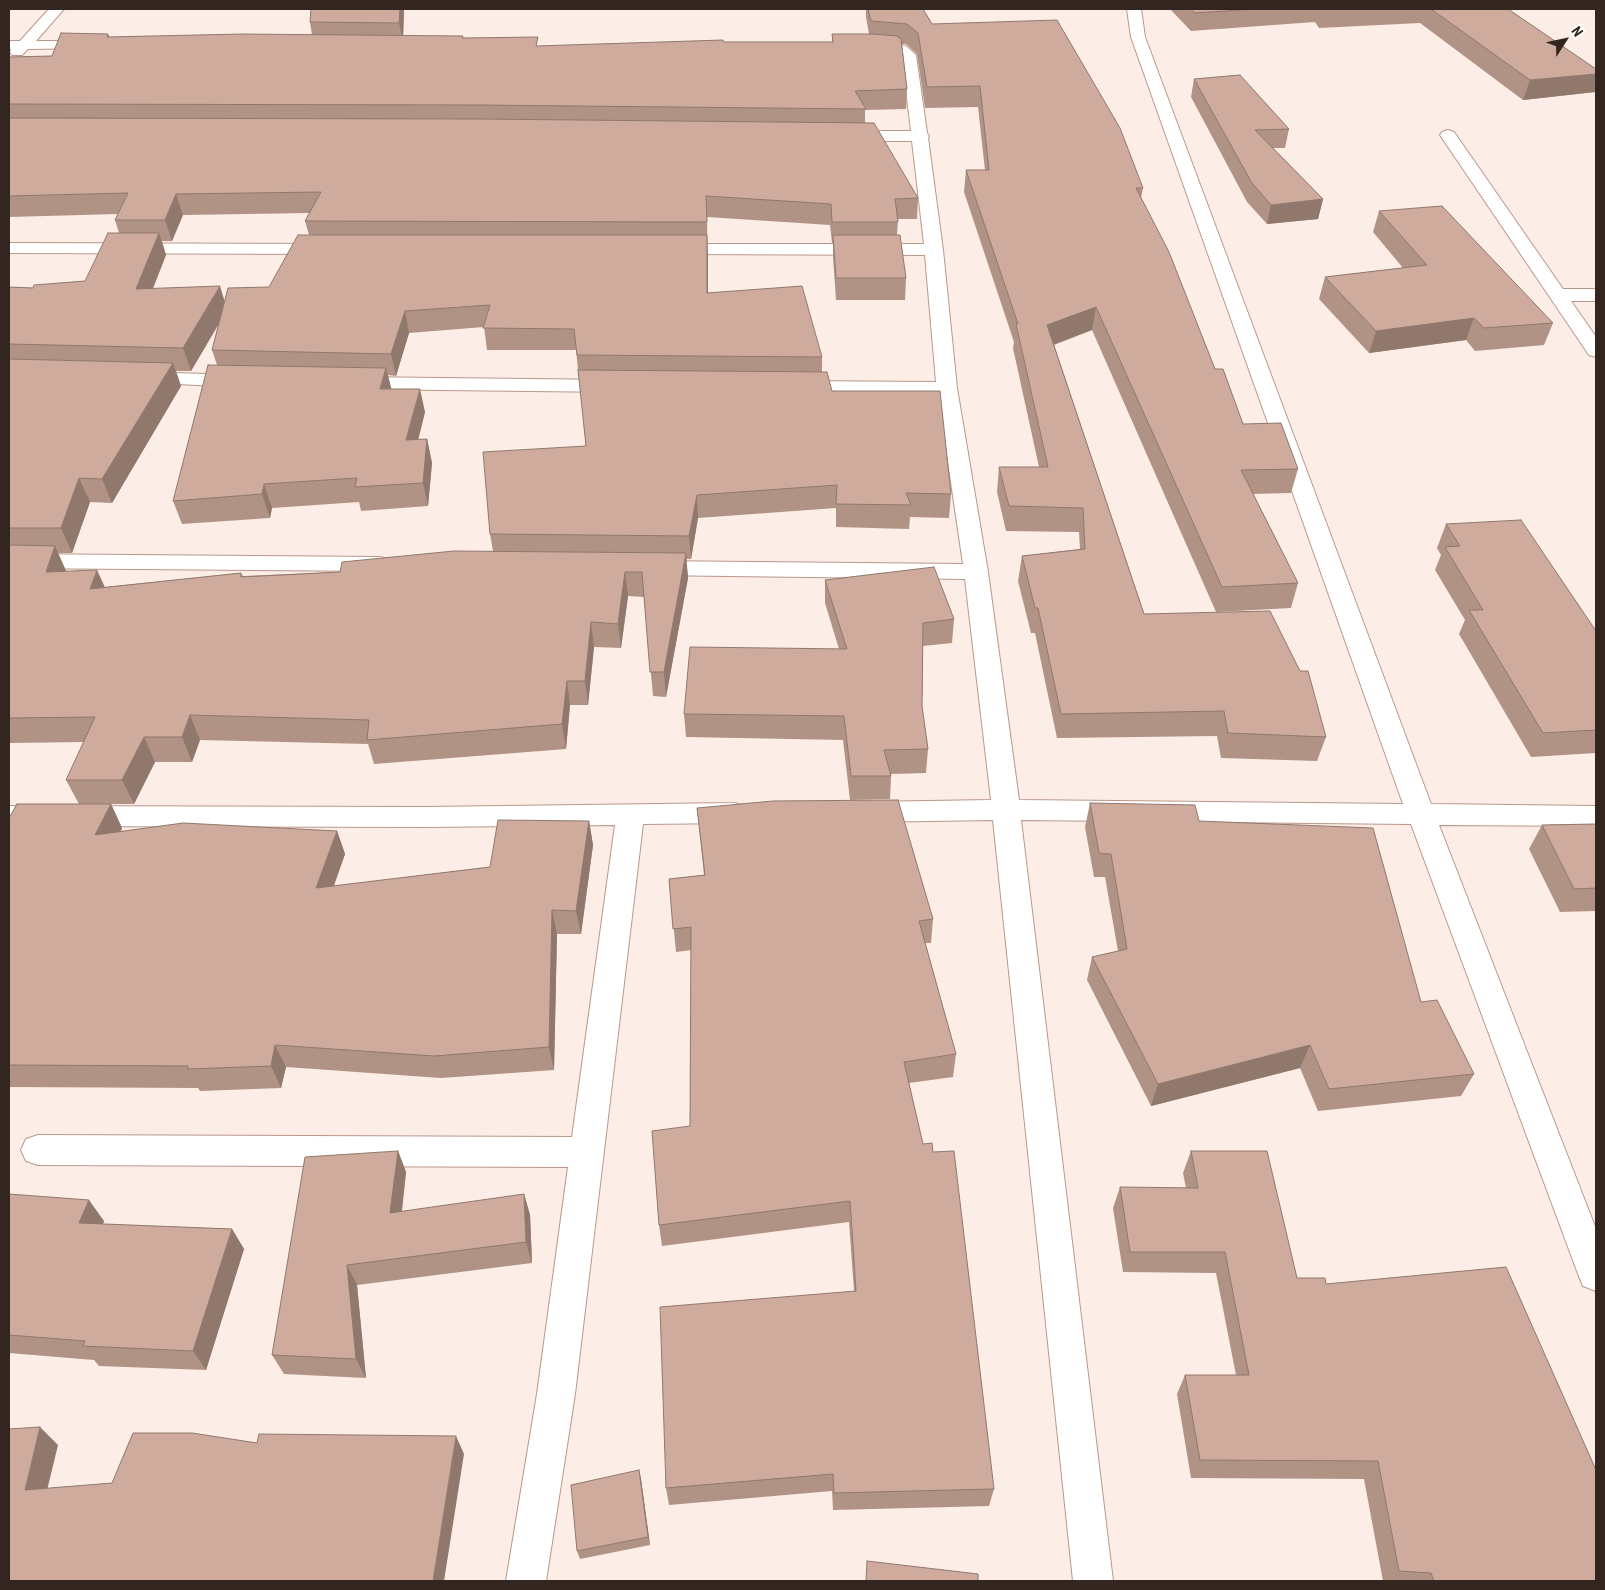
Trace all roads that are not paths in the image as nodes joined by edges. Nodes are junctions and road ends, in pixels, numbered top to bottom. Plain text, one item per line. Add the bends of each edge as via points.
1 (57, 9) edge
2 (1134, 9) edge
3 (16, 45) edge
4 (113, 46) edge
5 (853, 47) edge
6 (9, 60) edge
7 (1448, 135) dead end
8 (831, 136) edge
9 (921, 136) junction
10 (9, 248) edge
11 (346, 249) edge
12 (655, 249) edge
13 (934, 250) junction
14 (1558, 295) junction
15 (1596, 295) edge
16 (1596, 351) edge
17 (118, 377) edge
18 (257, 381) edge
19 (337, 383) edge
20 (637, 386) edge
21 (777, 387) edge
22 (947, 388) junction
23 (9, 561) edge
24 (400, 565) edge
25 (628, 568) edge
26 (976, 572) junction
27 (1006, 810) junction
28 (838, 812) edge
29 (759, 813) edge
30 (630, 814) junction
31 (1421, 815) junction
32 (9, 816) edge
33 (1596, 816) edge
34 (38, 1150) dead end
35 (587, 1152) junction
36 (1596, 1274) edge
37 (526, 1581) edge
38 (1093, 1581) edge

1 - 3 street
2 - 31 street via 1144,55
3 - 4 street
3 - 6 street
5 - 9 street via 890,47 909,55
7 - 14 street
8 - 9 street
9 - 13 street
10 - 11 street
12 - 13 street
13 - 22 street
14 - 15 street
14 - 16 street
17 - 18 street
19 - 20 street
21 - 22 street
22 - 26 street
23 - 24 street
25 - 26 street
26 - 27 street
27 - 28 street
27 - 31 street
27 - 38 street
29 - 30 street
30 - 32 street
30 - 35 street
31 - 33 street
31 - 36 street
34 - 35 street
35 - 37 street via 556,1394

